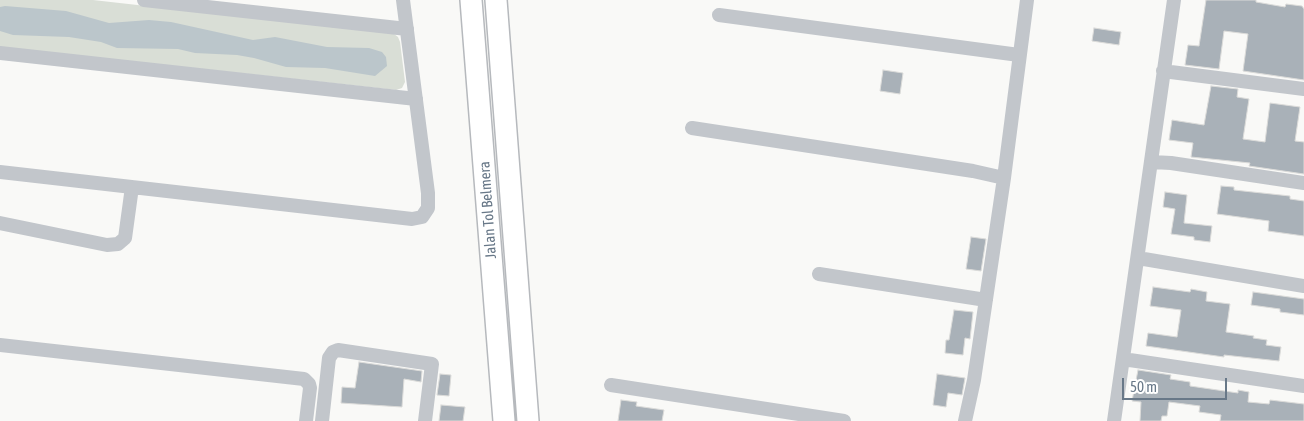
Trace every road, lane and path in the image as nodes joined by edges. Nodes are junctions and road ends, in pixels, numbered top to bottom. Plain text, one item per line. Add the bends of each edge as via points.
1 (144, 0) edge
2 (403, 0) edge
3 (471, 0) edge
4 (496, 0) edge
5 (1027, 0) edge
6 (1174, 0) edge
7 (719, 15) dead end
8 (407, 29) junction
9 (0, 53) edge
10 (1019, 55) junction
11 (1163, 71) junction
12 (1304, 89) edge
13 (416, 99) junction
14 (692, 128) dead end
15 (1152, 162) junction
16 (0, 172) edge
17 (1004, 178) junction
18 (1304, 183) edge
19 (132, 186) junction
20 (0, 223) edge
21 (1138, 258) junction
22 (819, 274) dead end
23 (1304, 286) edge
24 (986, 300) junction
25 (0, 345) edge
26 (1123, 358) junction
27 (611, 385) dead end
28 (1304, 386) edge
29 (306, 421) edge
30 (322, 421) edge
31 (425, 421) edge
32 (504, 421) edge
33 (528, 421) edge
34 (844, 421) edge
35 (965, 421) edge
36 (1114, 421) edge

1 - 8 street
2 - 8 street
3 - 32 highway, Jalan Tol Belmera
4 - 33 highway, Jalan Tol Belmera
5 - 10 street
6 - 11 street
7 - 10 street
8 - 13 street
9 - 13 street
10 - 17 street
11 - 12 street
11 - 15 street
13 - 19 street via 428,194 428,208 422,217 412,219
14 - 17 street
15 - 18 street via 1171,162
15 - 21 street
16 - 19 street
17 - 24 street
19 - 20 street via 125,238 118,244 107,245
21 - 23 street
21 - 26 street
22 - 24 street
24 - 35 street
25 - 29 street via 304,379 310,388
26 - 28 street
26 - 36 street
27 - 34 street
30 - 31 street via 329,358 338,350 432,364

